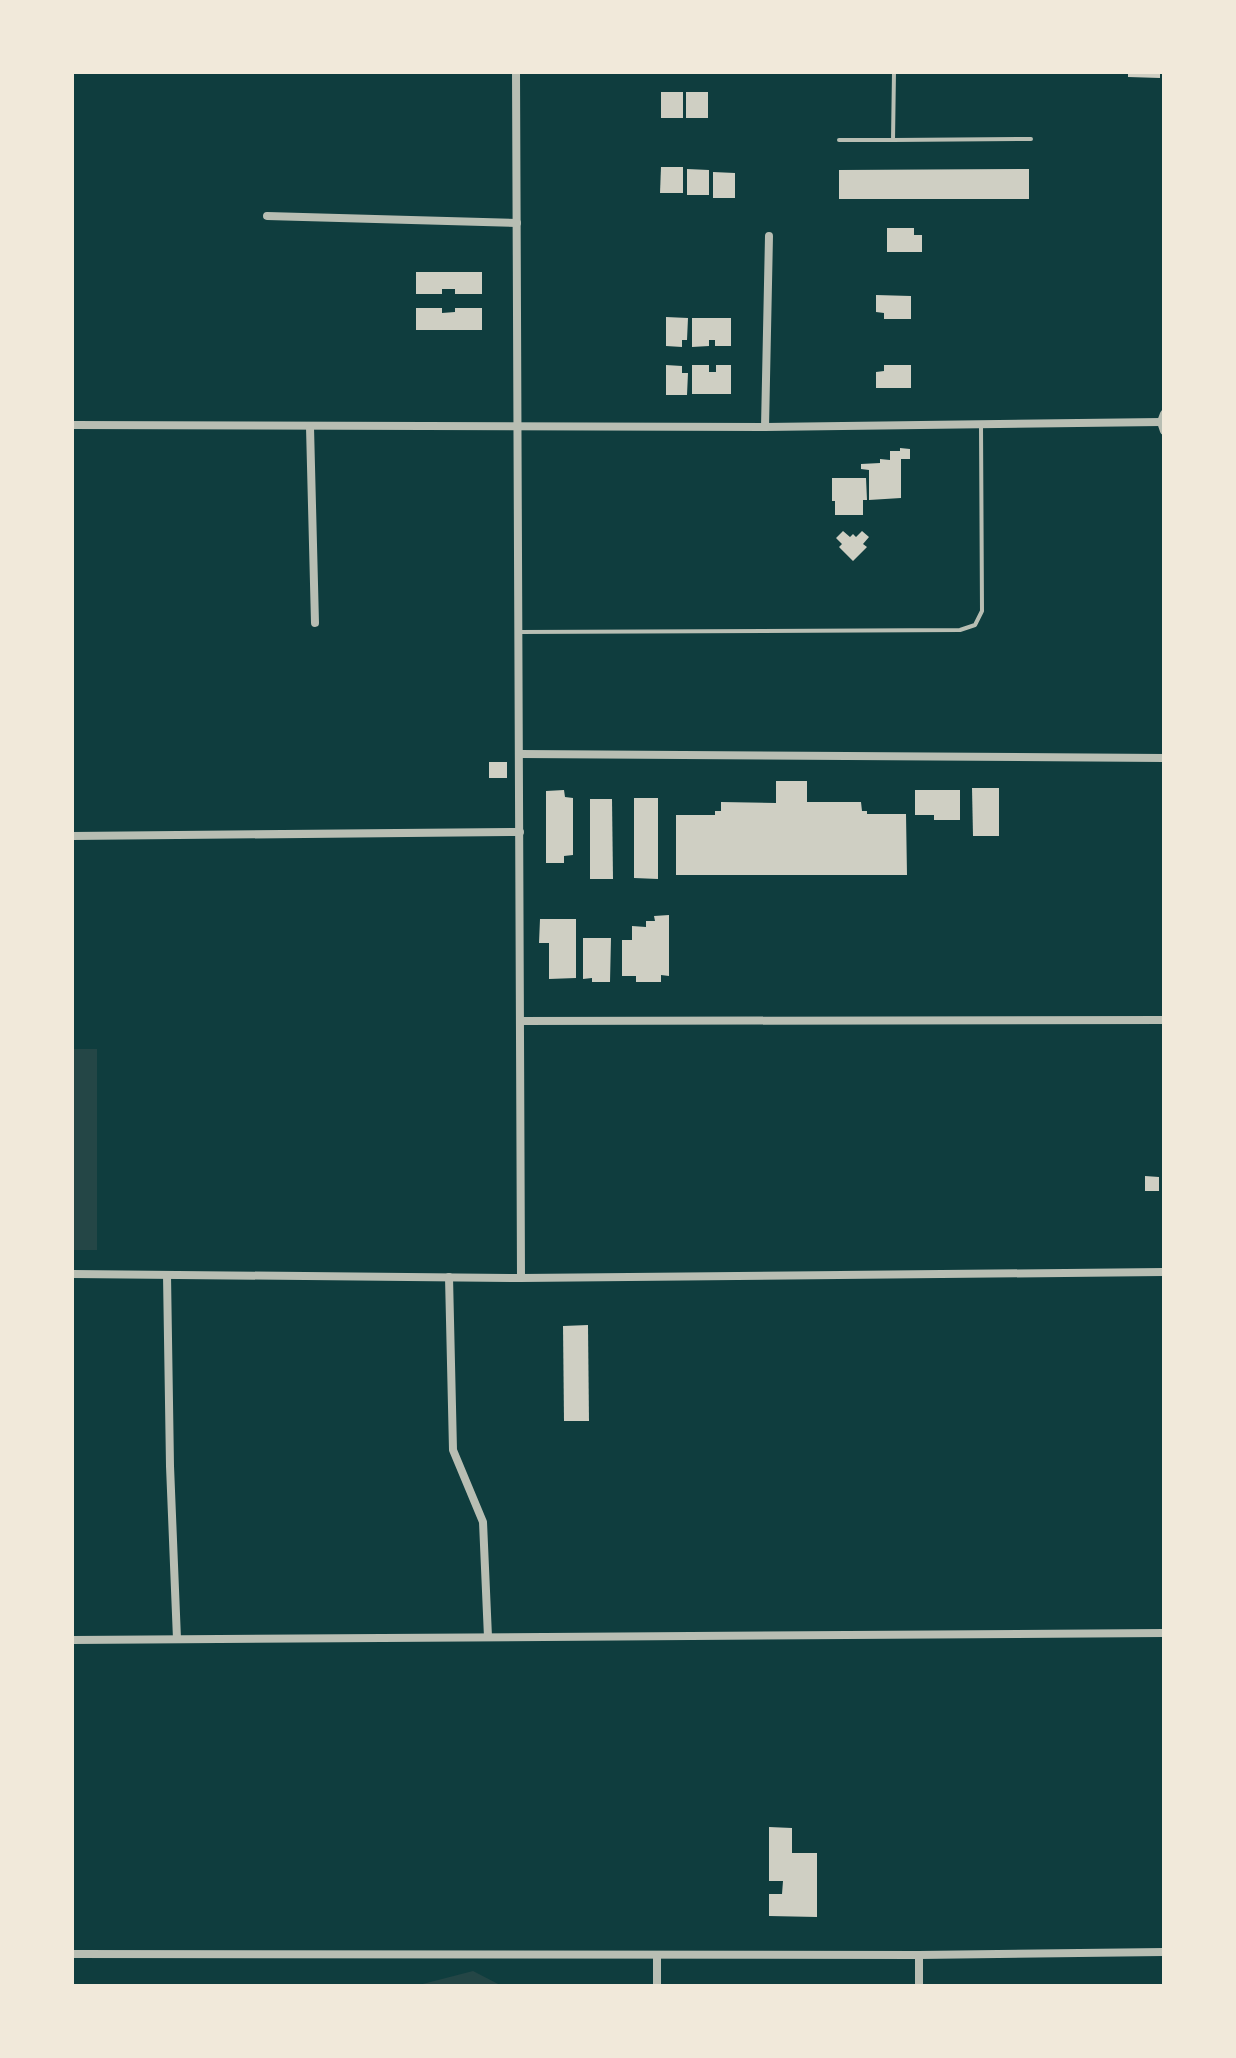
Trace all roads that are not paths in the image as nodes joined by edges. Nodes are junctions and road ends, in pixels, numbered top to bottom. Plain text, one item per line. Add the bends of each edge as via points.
1 (516, 72) edge
2 (894, 72) edge
3 (1031, 139) dead end
4 (839, 140) dead end
5 (893, 140) junction
6 (267, 216) dead end
7 (517, 223) junction
8 (769, 236) dead end
9 (1163, 422) edge
10 (981, 424) junction
11 (72, 425) edge
12 (518, 426) junction
13 (310, 427) junction
14 (765, 427) junction
15 (315, 623) dead end
16 (519, 632) junction
17 (520, 754) junction
18 (1164, 758) edge
19 (520, 832) junction
20 (72, 836) edge
21 (1164, 1020) edge
22 (521, 1021) junction
23 (1164, 1272) edge
24 (72, 1274) edge
25 (167, 1275) junction
26 (449, 1277) junction
27 (521, 1278) junction
28 (1164, 1633) edge
29 (488, 1637) junction
30 (177, 1639) junction
31 (72, 1640) edge
32 (1164, 1952) edge
33 (72, 1954) edge
34 (657, 1955) junction
35 (919, 1955) junction
36 (657, 1986) edge
37 (919, 1986) edge

1 - 7 street
2 - 5 lane
3 - 5 lane
4 - 5 lane
6 - 7 street
7 - 12 street
8 - 14 street
9 - 10 street
10 - 14 street
10 - 16 lane via 982,611 975,625 960,630
11 - 13 street
12 - 13 street
12 - 14 street
12 - 16 street
13 - 15 street
16 - 17 street
17 - 18 street
17 - 19 street
19 - 20 street
19 - 22 street
21 - 22 street
22 - 27 street
23 - 27 street
24 - 25 street
25 - 26 street
25 - 30 street
26 - 27 street
26 - 29 street via 453,1450 483,1522
28 - 29 street
29 - 30 street
30 - 31 street
32 - 35 street
33 - 34 street
34 - 35 street
34 - 36 street
35 - 37 street

